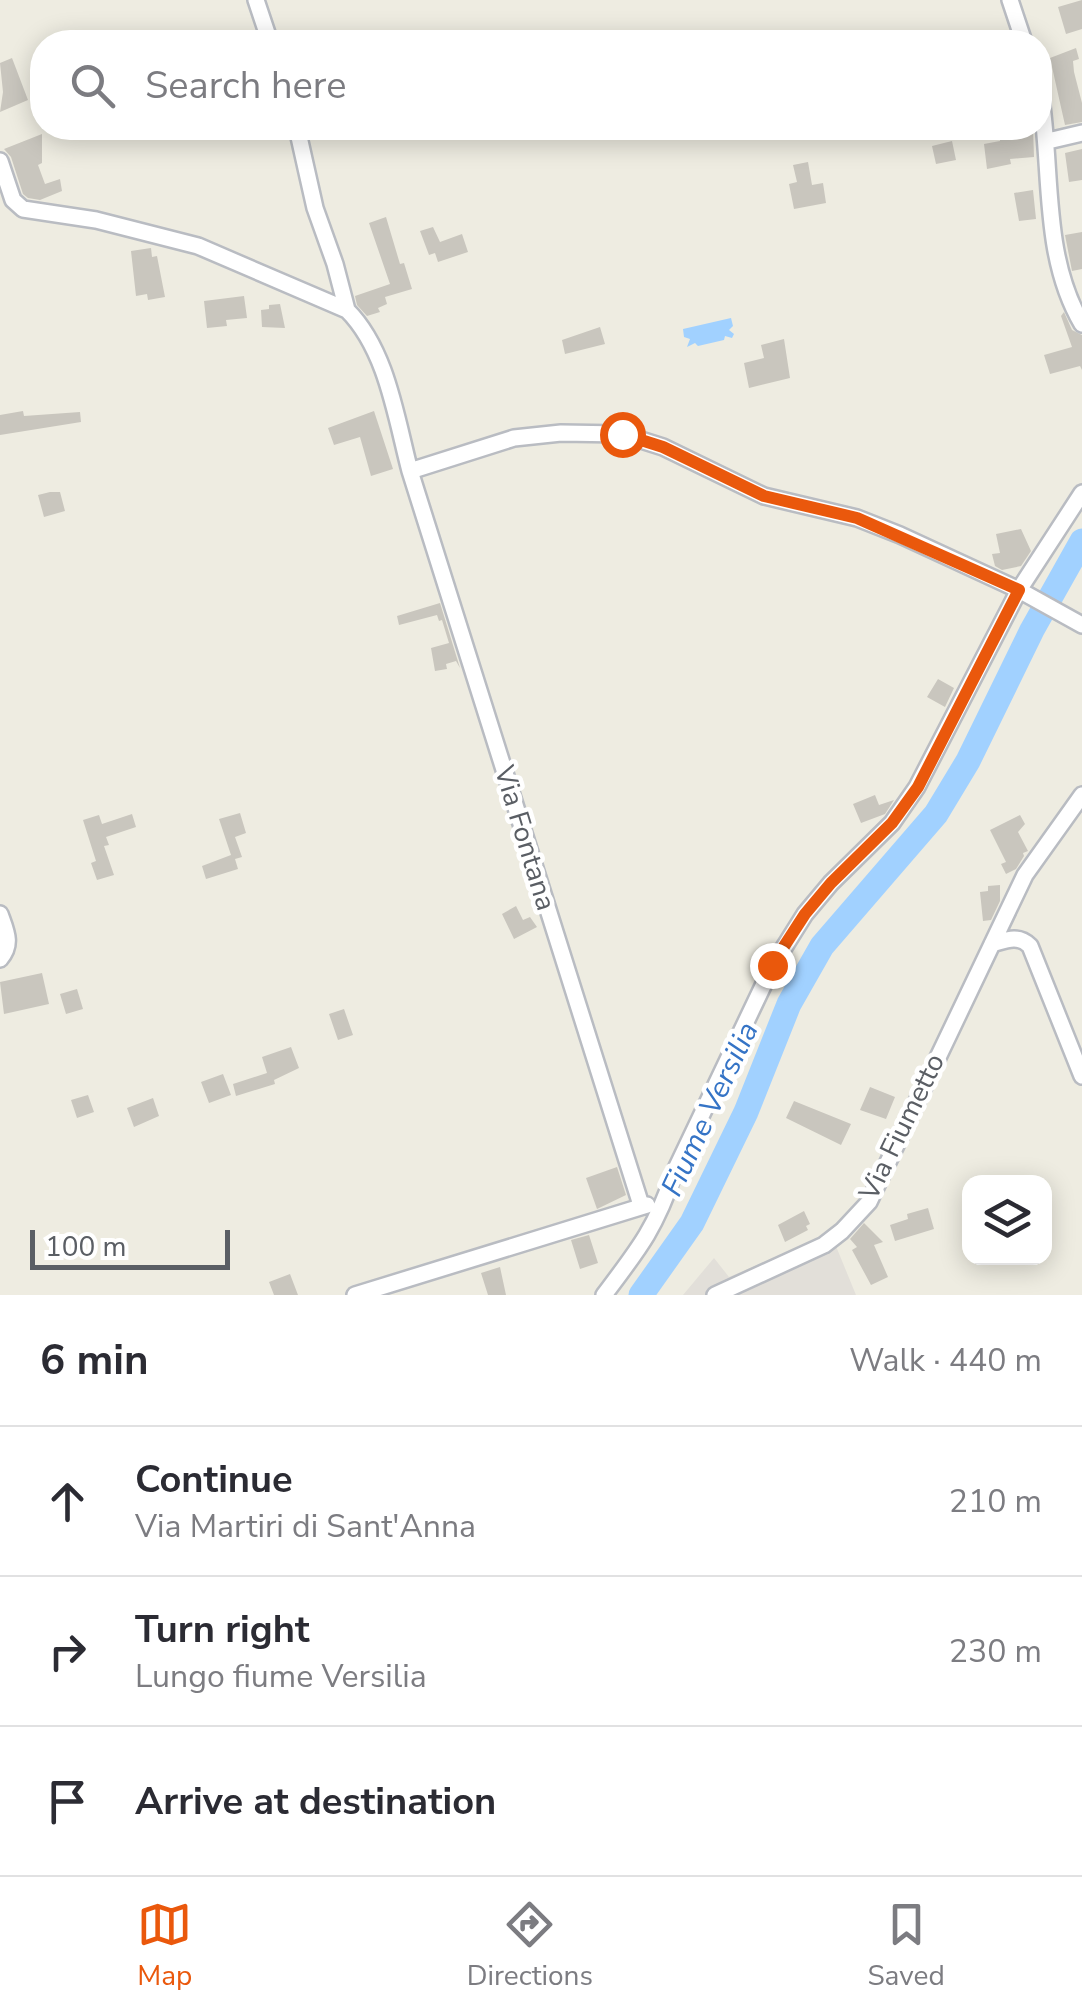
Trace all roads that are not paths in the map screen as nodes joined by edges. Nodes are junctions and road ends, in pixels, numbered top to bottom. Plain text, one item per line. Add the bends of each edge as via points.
1 (256, 0) edge
2 (1030, 0) edge
3 (1011, 3) edge
4 (266, 30) edge
5 (1020, 30) edge
6 (1082, 133) edge
7 (300, 140) edge
8 (1048, 141) joint
9 (0, 161) edge
10 (347, 310) junction
11 (1082, 324) edge
12 (410, 471) junction
13 (1082, 493) edge
14 (1022, 592) junction
15 (1081, 625) edge
16 (1082, 795) edge
17 (0, 914) edge
18 (992, 944) junction
19 (0, 958) edge
20 (1082, 1076) edge
21 (641, 1204) junction
22 (662, 1209) junction
23 (355, 1295) edge
24 (604, 1295) edge
25 (715, 1295) edge

1 - 4 street
2 - 3 street
3 - 5 street
6 - 8 street
7 - 10 street
8 - 11 street via 1052,228
9 - 10 street via 13,200 23,209 198,246
10 - 12 street, Via Fontana via 385,378
12 - 14 street via 514,438 622,434 764,496 857,518
12 - 21 street, Via Fontana
13 - 14 street
14 - 15 street
14 - 22 street via 918,787 805,914 772,965
16 - 18 street, Via Fiumetto via 1025,875
17 - 19 street via 8,939
18 - 20 street via 1014,938 1030,946
18 - 25 street, Via Fiumetto via 868,1202 824,1245
21 - 22 street
21 - 23 street
22 - 24 street

